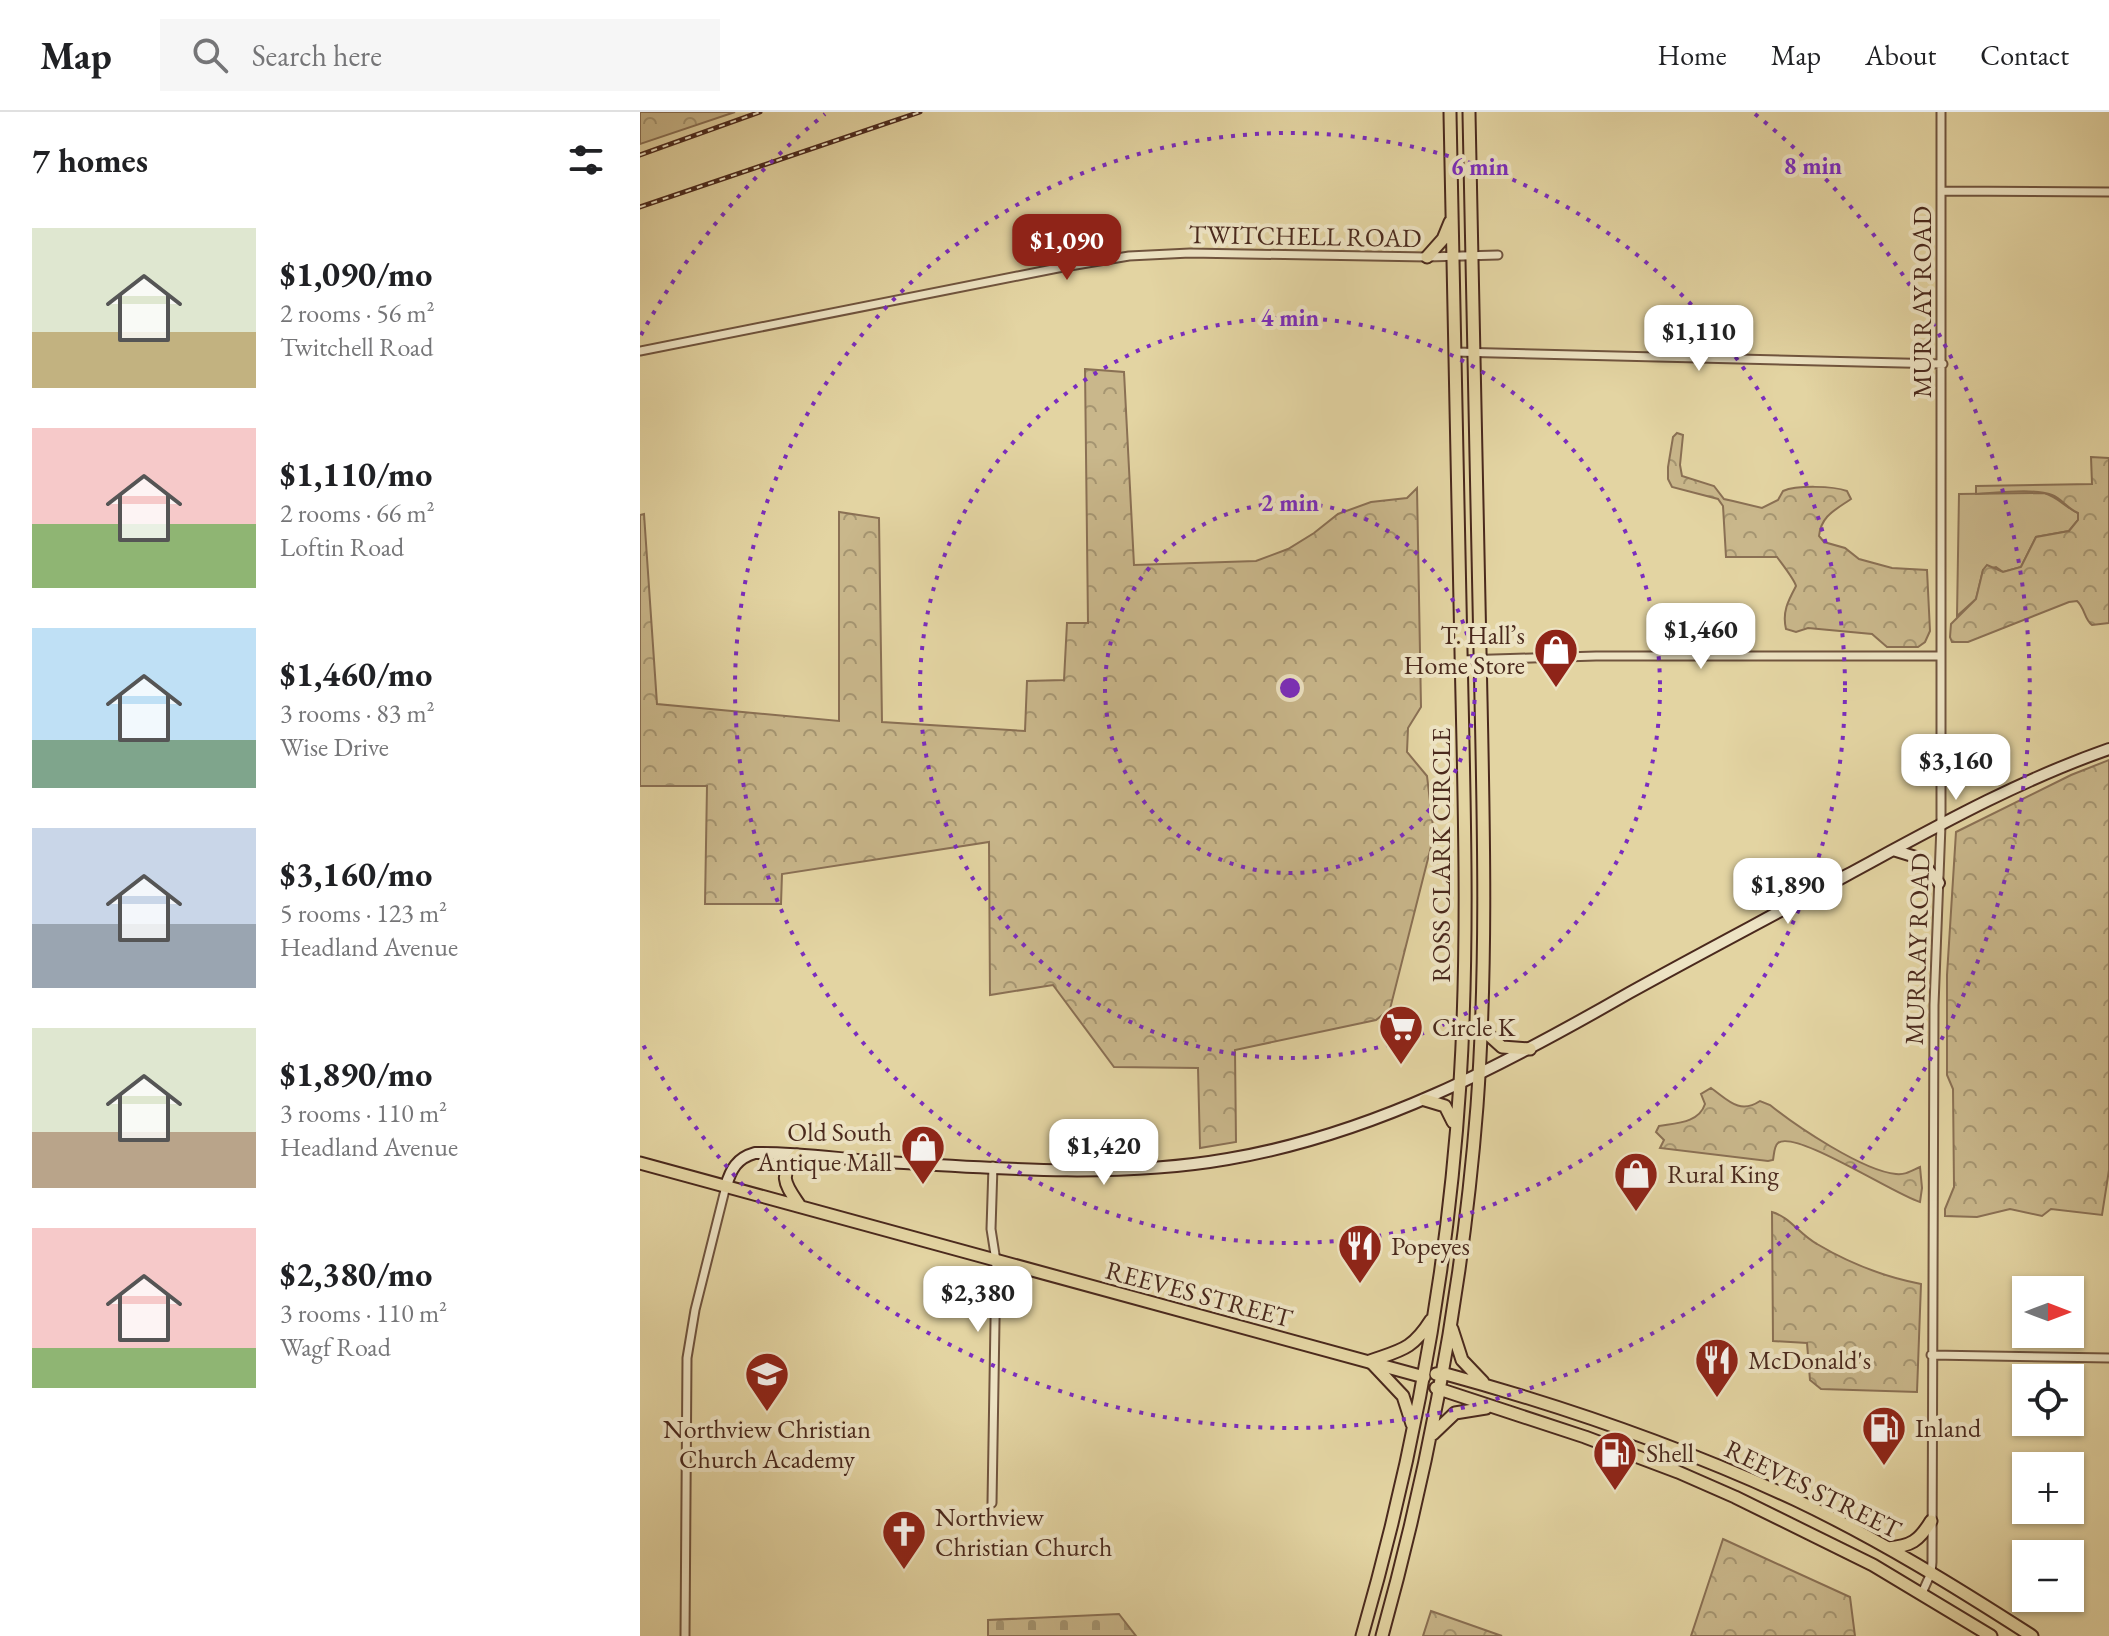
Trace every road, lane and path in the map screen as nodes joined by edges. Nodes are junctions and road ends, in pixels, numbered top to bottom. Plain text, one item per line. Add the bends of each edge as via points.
1 (1450, 112) edge
2 (1469, 112) edge
3 (1941, 112) edge
4 (1942, 191) junction
5 (2109, 192) edge
6 (1452, 218) junction
7 (1498, 255) dead end
8 (1472, 256) junction
9 (1427, 257) junction
10 (1453, 257) junction
11 (640, 351) edge
12 (1455, 352) junction
13 (1473, 352) junction
14 (1943, 364) junction
15 (1940, 656) junction
16 (1461, 660) junction
17 (1480, 660) junction
18 (2109, 749) edge
19 (1941, 825) junction
20 (1893, 850) junction
21 (1939, 883) junction
22 (1481, 1028) junction
23 (1530, 1049) junction
24 (1479, 1075) junction
25 (1460, 1084) junction
26 (1425, 1100) junction
27 (1456, 1128) junction
28 (797, 1155) junction
29 (640, 1163) edge
30 (993, 1166) junction
31 (726, 1186) junction
32 (800, 1206) junction
33 (996, 1261) junction
34 (1433, 1316) junction
35 (1451, 1325) junction
36 (1931, 1355) junction
37 (2109, 1358) edge
38 (1370, 1361) junction
39 (1442, 1373) junction
40 (1424, 1377) junction
41 (1486, 1385) junction
42 (1439, 1391) junction
43 (1496, 1407) junction
44 (1413, 1427) junction
45 (1430, 1438) junction
46 (992, 1503) dead end
47 (1931, 1521) junction
48 (1887, 1548) junction
49 (1931, 1573) junction
50 (1922, 1593) junction
51 (685, 1636) edge
52 (1362, 1636) edge
53 (1382, 1636) edge
54 (1991, 1636) edge
55 (2032, 1636) edge

1 - 6 main road, ROSS CLARK CIRCLE
2 - 8 main road, ROSS CLARK CIRCLE
3 - 4 street, MURRAY ROAD
4 - 5 street
4 - 14 street, MURRAY ROAD
6 - 9 main road
6 - 10 main road, ROSS CLARK CIRCLE
7 - 8 street, TWITCHELL ROAD
8 - 10 street, TWITCHELL ROAD
8 - 13 main road, ROSS CLARK CIRCLE
9 - 10 street, TWITCHELL ROAD
9 - 11 street, TWITCHELL ROAD via 1129,256
10 - 12 main road, ROSS CLARK CIRCLE
12 - 13 street
12 - 16 main road, ROSS CLARK CIRCLE
13 - 14 street
13 - 17 main road, ROSS CLARK CIRCLE
14 - 15 street, MURRAY ROAD
15 - 17 street
15 - 19 street, MURRAY ROAD
16 - 17 street
16 - 25 main road, ROSS CLARK CIRCLE via 1465,909
17 - 22 main road, ROSS CLARK CIRCLE
18 - 19 main road
19 - 20 main road
19 - 21 street, MURRAY ROAD
20 - 21 main road via 1919,858
20 - 23 main road
21 - 36 street, MURRAY ROAD
22 - 23 main road via 1502,1047
22 - 24 main road, ROSS CLARK CIRCLE
23 - 24 main road
24 - 25 main road
24 - 35 main road, ROSS CLARK CIRCLE
25 - 26 main road
25 - 27 main road, ROSS CLARK CIRCLE
26 - 27 main road via 1445,1106
26 - 30 main road via 1324,1137 1229,1159 1116,1170
27 - 34 main road, ROSS CLARK CIRCLE
28 - 30 main road
28 - 31 main road via 749,1154 731,1170
28 - 32 main road via 785,1180
29 - 31 main road, REEVES STREET
30 - 33 street
31 - 32 main road, REEVES STREET
31 - 51 street via 687,1358
32 - 33 main road, REEVES STREET
33 - 38 main road, REEVES STREET
33 - 46 street
34 - 38 main road via 1410,1346
34 - 40 main road, ROSS CLARK CIRCLE
35 - 39 main road, ROSS CLARK CIRCLE
35 - 41 main road via 1462,1360
36 - 37 street
36 - 47 street, MURRAY ROAD
38 - 40 main road, REEVES STREET
38 - 44 main road via 1403,1396
39 - 40 main road, REEVES STREET
39 - 41 main road, REEVES STREET
39 - 42 main road, ROSS CLARK CIRCLE
40 - 42 main road, REEVES STREET
40 - 44 main road, ROSS CLARK CIRCLE
41 - 48 main road, REEVES STREET via 1717,1465
42 - 43 main road, REEVES STREET
42 - 45 main road, ROSS CLARK CIRCLE
43 - 45 main road via 1455,1413
43 - 50 main road, REEVES STREET via 1678,1472 1815,1535
44 - 52 main road, ROSS CLARK CIRCLE
45 - 53 main road, ROSS CLARK CIRCLE
47 - 48 main road via 1911,1545
47 - 49 street, MURRAY ROAD
48 - 49 main road, REEVES STREET
49 - 50 street, MURRAY ROAD
49 - 55 main road, REEVES STREET
50 - 54 main road, REEVES STREET

